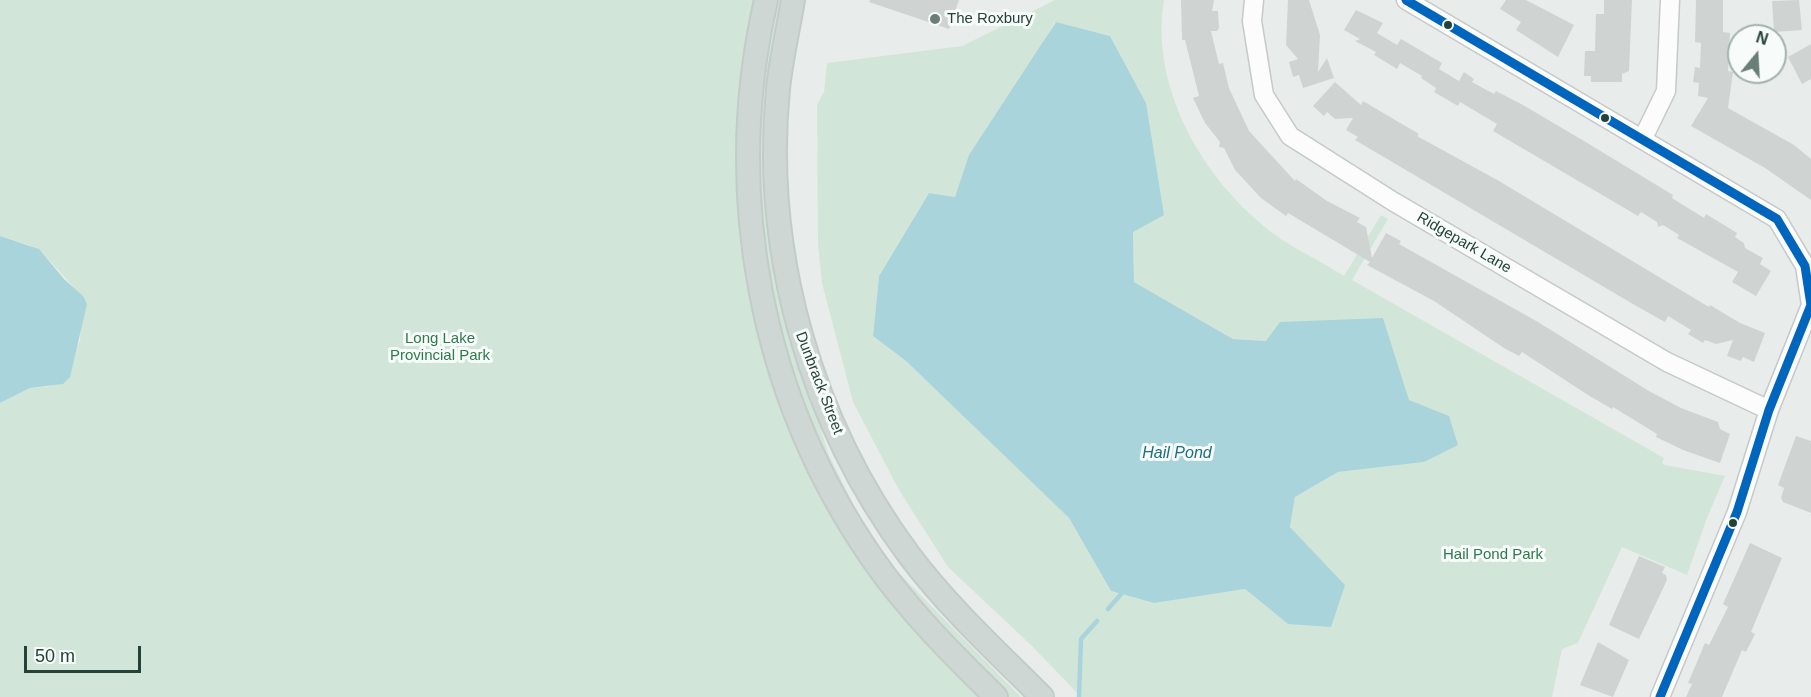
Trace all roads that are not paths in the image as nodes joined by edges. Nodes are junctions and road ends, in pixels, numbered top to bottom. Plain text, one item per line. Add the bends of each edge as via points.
1 (766, 0) edge
2 (793, 0) edge
3 (1254, 0) edge
4 (1406, 0) edge
5 (1670, 0) edge
6 (1643, 138) junction
7 (1769, 410) junction
8 (996, 697) edge
9 (1042, 697) edge
10 (1660, 697) edge

1 - 8 main road, Dunbrack Street via 752,75 747,193 764,309 785,384 824,478 873,560 913,610
2 - 9 main road, Dunbrack Street via 778,88 777,178 779,223 806,355 860,479 909,554 967,622
3 - 7 street, Ridgepark Lane via 1252,21 1264,96 1290,136 1394,202 1667,362
4 - 6 street
5 - 6 street via 1666,91
6 - 7 street via 1777,219 1805,266 1810,305
7 - 10 street via 1737,512

